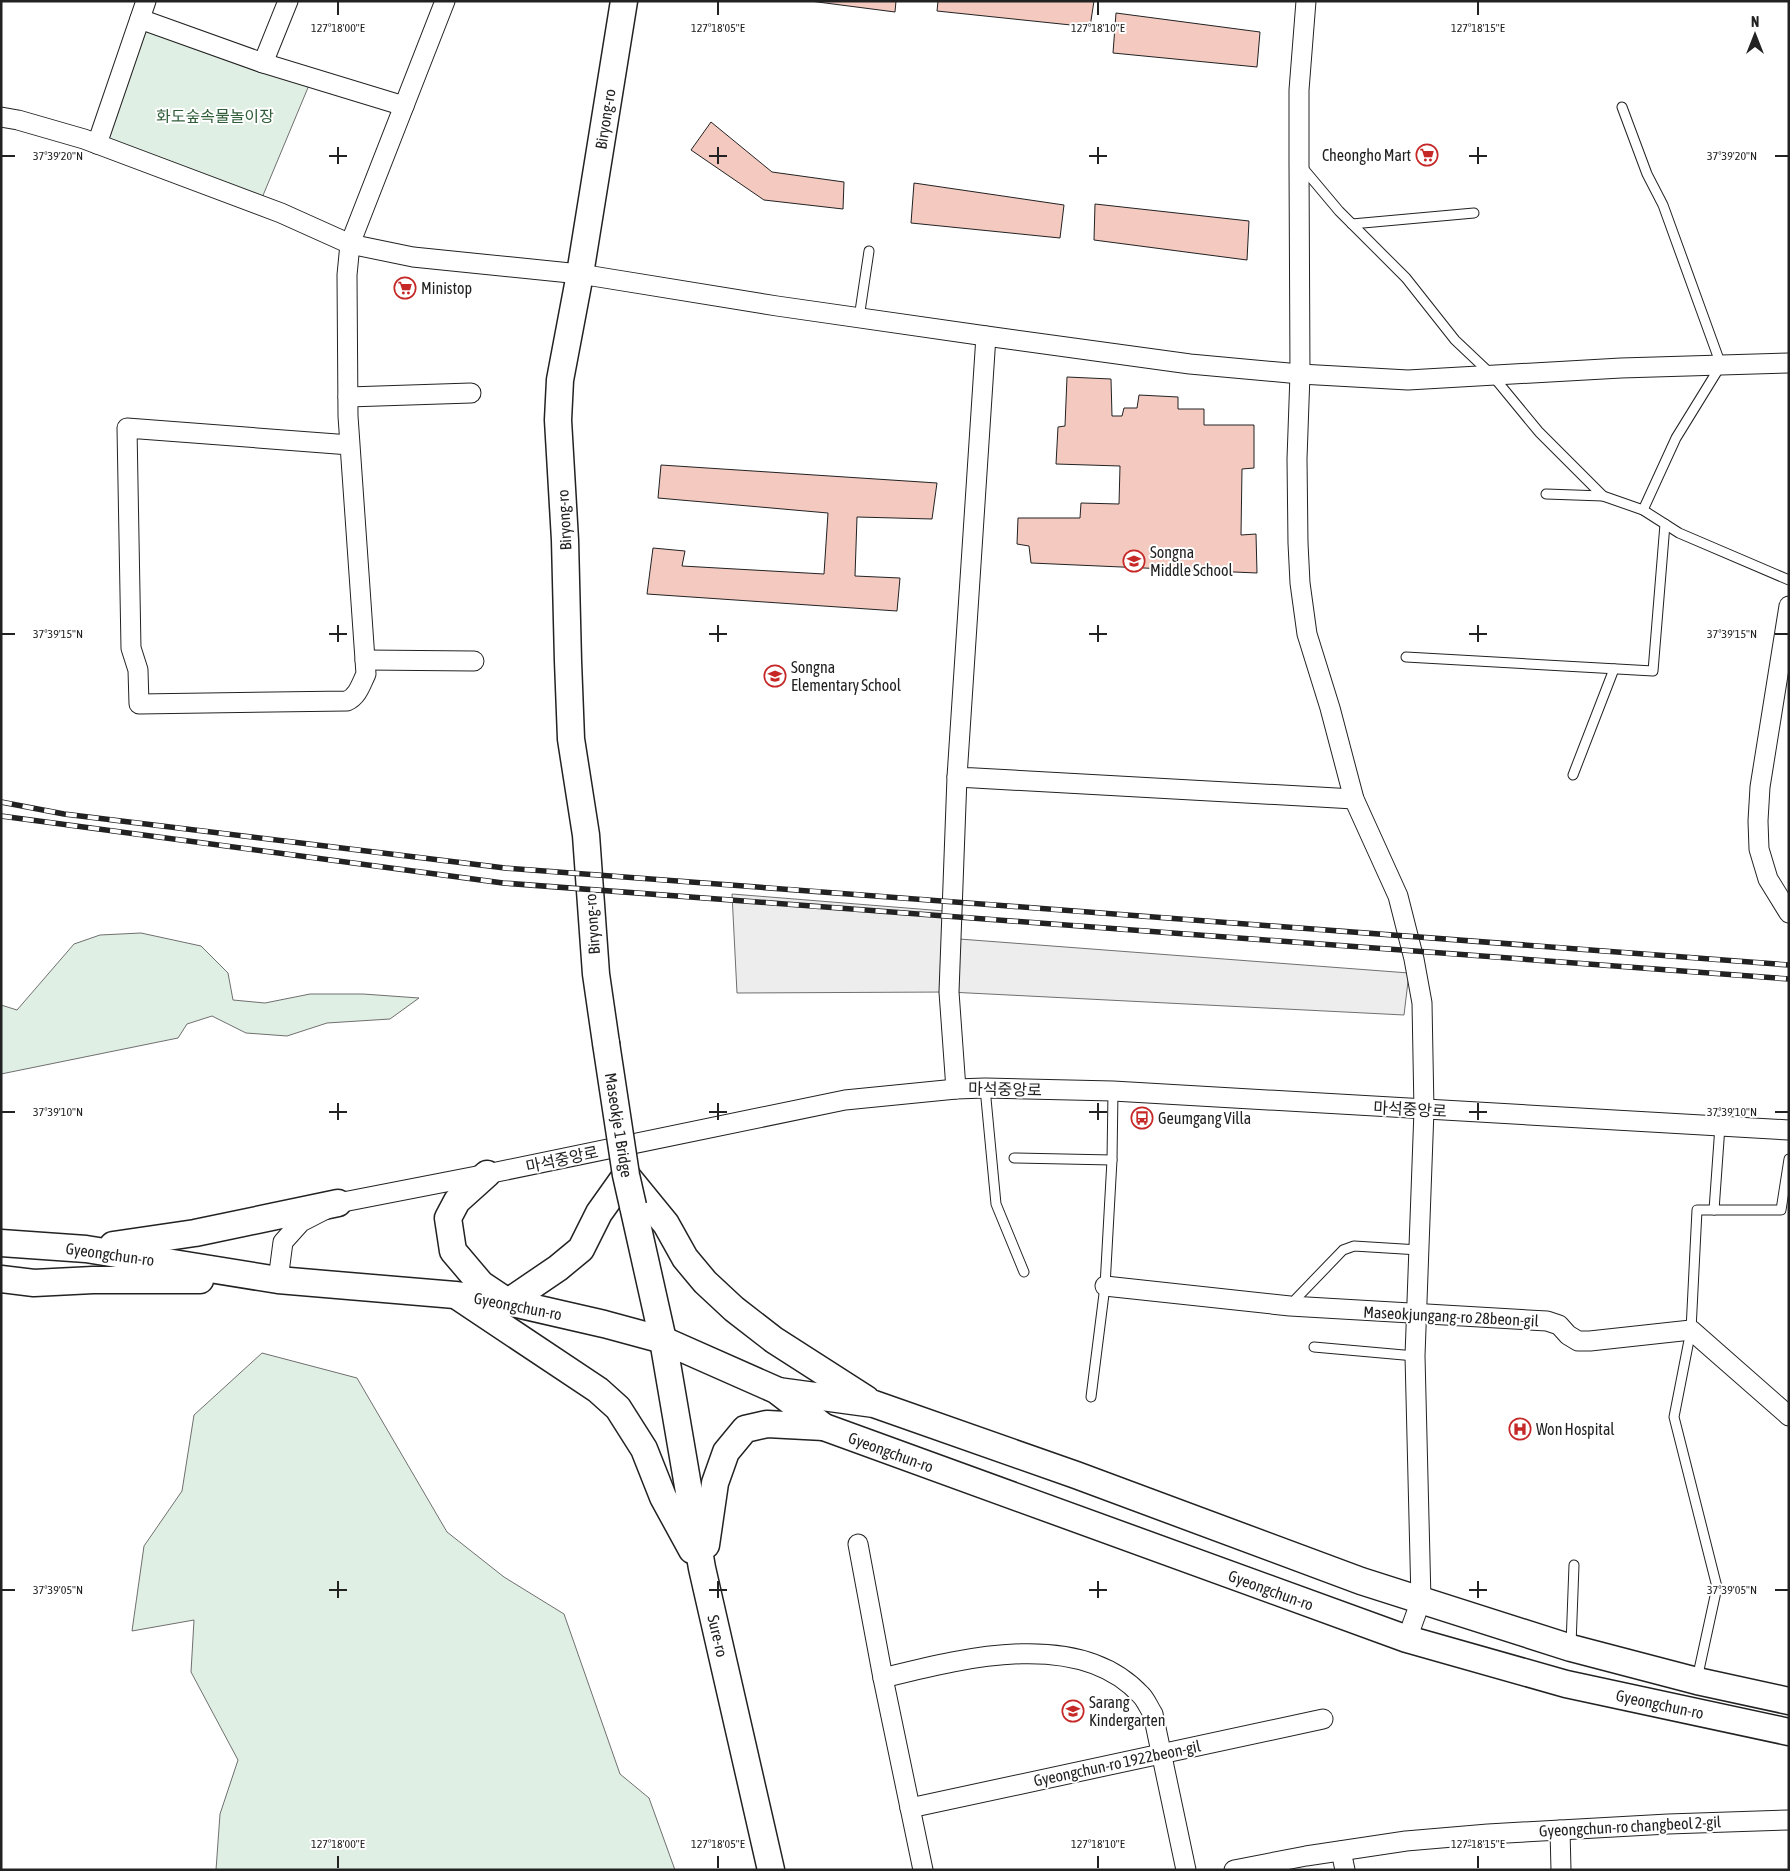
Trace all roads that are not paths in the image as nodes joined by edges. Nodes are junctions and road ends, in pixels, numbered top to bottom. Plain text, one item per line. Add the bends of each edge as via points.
1 (146, 1) edge
2 (288, 1) edge
3 (444, 1) edge
4 (624, 1) edge
5 (1306, 1) edge
6 (140, 19) junction
7 (263, 63) junction
8 (404, 106) junction
9 (1622, 107) dead end
10 (1, 117) edge
11 (97, 144) junction
12 (1299, 163) junction
13 (1474, 212) dead end
14 (1352, 224) junction
15 (350, 244) junction
16 (869, 251) dead end
17 (580, 274) junction
18 (859, 318) junction
19 (986, 336) junction
20 (1789, 363) edge
21 (1721, 365) junction
22 (1300, 374) junction
23 (1492, 375) junction
24 (471, 393) dead end
25 (348, 397) junction
26 (350, 445) junction
27 (1546, 494) dead end
28 (1603, 496) junction
29 (1643, 510) junction
30 (1665, 524) junction
31 (1789, 580) edge
32 (1789, 606) edge
33 (1406, 656) dead end
34 (365, 660) junction
35 (474, 661) dead end
36 (1614, 669) junction
37 (1573, 775) dead end
38 (957, 777) junction
39 (1354, 799) junction
40 (1786, 900) edge
41 (606, 1043) joint
42 (985, 1088) junction
43 (956, 1089) junction
44 (1113, 1091) junction
45 (1424, 1110) junction
46 (1720, 1126) junction
47 (1789, 1130) edge
48 (1014, 1158) dead end
49 (1789, 1158) edge
50 (1112, 1160) junction
51 (487, 1174) junction
52 (626, 1175) junction
53 (338, 1203) junction
54 (1714, 1210) junction
55 (1, 1243) edge
56 (86, 1249) junction
57 (1418, 1250) junction
58 (1024, 1272) dead end
59 (1, 1279) edge
60 (278, 1280) junction
61 (1105, 1286) junction
62 (455, 1295) junction
63 (508, 1302) junction
64 (1290, 1306) junction
65 (1416, 1314) junction
66 (1691, 1330) junction
67 (663, 1340) junction
68 (1314, 1347) dead end
69 (1415, 1356) junction
70 (776, 1390) junction
71 (1091, 1398) dead end
72 (874, 1404) junction
73 (1789, 1416) edge
74 (824, 1427) junction
75 (858, 1544) dead end
76 (1574, 1565) dead end
77 (702, 1568) junction
78 (1421, 1600) junction
79 (1407, 1639) junction
80 (1571, 1648) junction
81 (883, 1678) junction
82 (1696, 1681) junction
83 (1789, 1700) edge
84 (1323, 1719) dead end
85 (1789, 1732) edge
86 (1161, 1754) junction
87 (910, 1808) junction
88 (1789, 1820) edge
89 (1560, 1830) junction
90 (1341, 1851) junction
91 (771, 1870) edge
92 (923, 1870) edge
93 (1186, 1870) edge
94 (1234, 1870) edge
95 (1345, 1870) edge
96 (1561, 1870) edge

1 - 6 street
2 - 7 street
3 - 8 street
4 - 17 street, Biryong-ro
5 - 12 street
6 - 7 street
6 - 11 street
7 - 8 street
8 - 15 street
9 - 21 lane via 1647,174 1663,205
10 - 11 street
11 - 15 street via 281,213
12 - 14 lane
12 - 22 street
13 - 14 lane
14 - 23 lane via 1406,278 1455,340
15 - 17 street via 413,257
15 - 25 street via 347,274
16 - 18 lane
17 - 18 street
17 - 41 street, Biryong-ro via 560,380 558,420 571,739 586,835 596,974
18 - 19 street
19 - 22 street via 1190,364
19 - 38 street
20 - 21 street
21 - 23 street
21 - 29 lane via 1676,438
22 - 23 street via 1408,380
22 - 39 street via 1297,459 1300,583 1307,634
23 - 28 lane via 1539,432
24 - 25 street
25 - 26 street
26 - 34 street
26 - 34 street via 127,428 130,648 138,670 139,704 347,701 353,698 366,674
27 - 28 lane
28 - 29 lane
29 - 30 lane
30 - 31 lane
30 - 36 lane via 1653,671
32 - 40 street via 1760,787 1758,821 1760,849 1768,879
33 - 36 lane
34 - 35 street
36 - 37 lane
38 - 39 street
38 - 43 street via 949,992
39 - 45 street via 1398,896 1414,959 1422,1003
41 - 52 street, Maseokje 1 Bridge, bridge
42 - 43 street, 마석중앙로
42 - 44 street, 마석중앙로
42 - 58 lane via 996,1204
43 - 51 street, 마석중앙로 via 845,1100
44 - 45 street, 마석중앙로
44 - 50 lane
45 - 46 street, 마석중앙로
45 - 57 street
46 - 47 street, 마석중앙로
46 - 54 lane
48 - 50 lane
49 - 54 lane via 1781,1210
50 - 61 lane
51 - 53 street, 마석중앙로
51 - 63 street via 457,1201 448,1218 453,1251 481,1284
52 - 63 street via 599,1213 581,1249
52 - 67 street, Maseokje 1 Bridge, bridge
52 - 72 street via 666,1224 685,1258 734,1309 774,1340
53 - 56 street via 195,1233
53 - 60 street, 마석중앙로 via 301,1222 283,1242
54 - 66 lane via 1697,1210
55 - 56 street, Gyeongchun-ro
56 - 60 street, Gyeongchun-ro
57 - 64 lane via 1354,1246 1343,1250
57 - 65 street
59 - 60 street, Gyeongchun-ro via 34,1283
60 - 62 street, Gyeongchun-ro
61 - 64 street, Maseokjungang-ro 28beon-gil
61 - 71 lane
62 - 63 street, Gyeongchun-ro
62 - 77 street via 591,1385 618,1408 644,1449 663,1497
63 - 67 street, Gyeongchun-ro
64 - 65 street, Maseokjungang-ro 28beon-gil
65 - 66 street, Maseokjungang-ro 28beon-gil via 1547,1321 1559,1325 1578,1341
65 - 69 street
66 - 73 street
66 - 82 lane via 1674,1417 1717,1587
67 - 70 street, Gyeongchun-ro
67 - 77 street, Sure-ro
68 - 69 lane
69 - 78 street
70 - 72 street, Gyeongchun-ro
70 - 74 street, Gyeongchun-ro
72 - 78 street, Gyeongchun-ro
74 - 77 street via 767,1424 745,1429 726,1452 715,1483
74 - 79 street, Gyeongchun-ro
75 - 81 street
76 - 80 lane
77 - 91 street, Sure-ro
78 - 79 street
78 - 80 street, Gyeongchun-ro
79 - 85 street, Gyeongchun-ro via 1566,1684
80 - 82 street, Gyeongchun-ro
81 - 86 street via 948,1662 1007,1655 1070,1656 1092,1662 1119,1676 1142,1696 1152,1714
81 - 87 street
82 - 83 street, Gyeongchun-ro
84 - 86 street, Gyeongchun-ro 1922beon-gil
86 - 87 street, Gyeongchun-ro 1922beon-gil
86 - 93 street
87 - 92 street
88 - 89 street, Gyeongchun-ro changbeol 2-gil
89 - 90 street, Gyeongchun-ro changbeol 2-gil via 1406,1841
89 - 96 street
90 - 94 street, Gyeongchun-ro changbeol 2-gil
90 - 95 street

